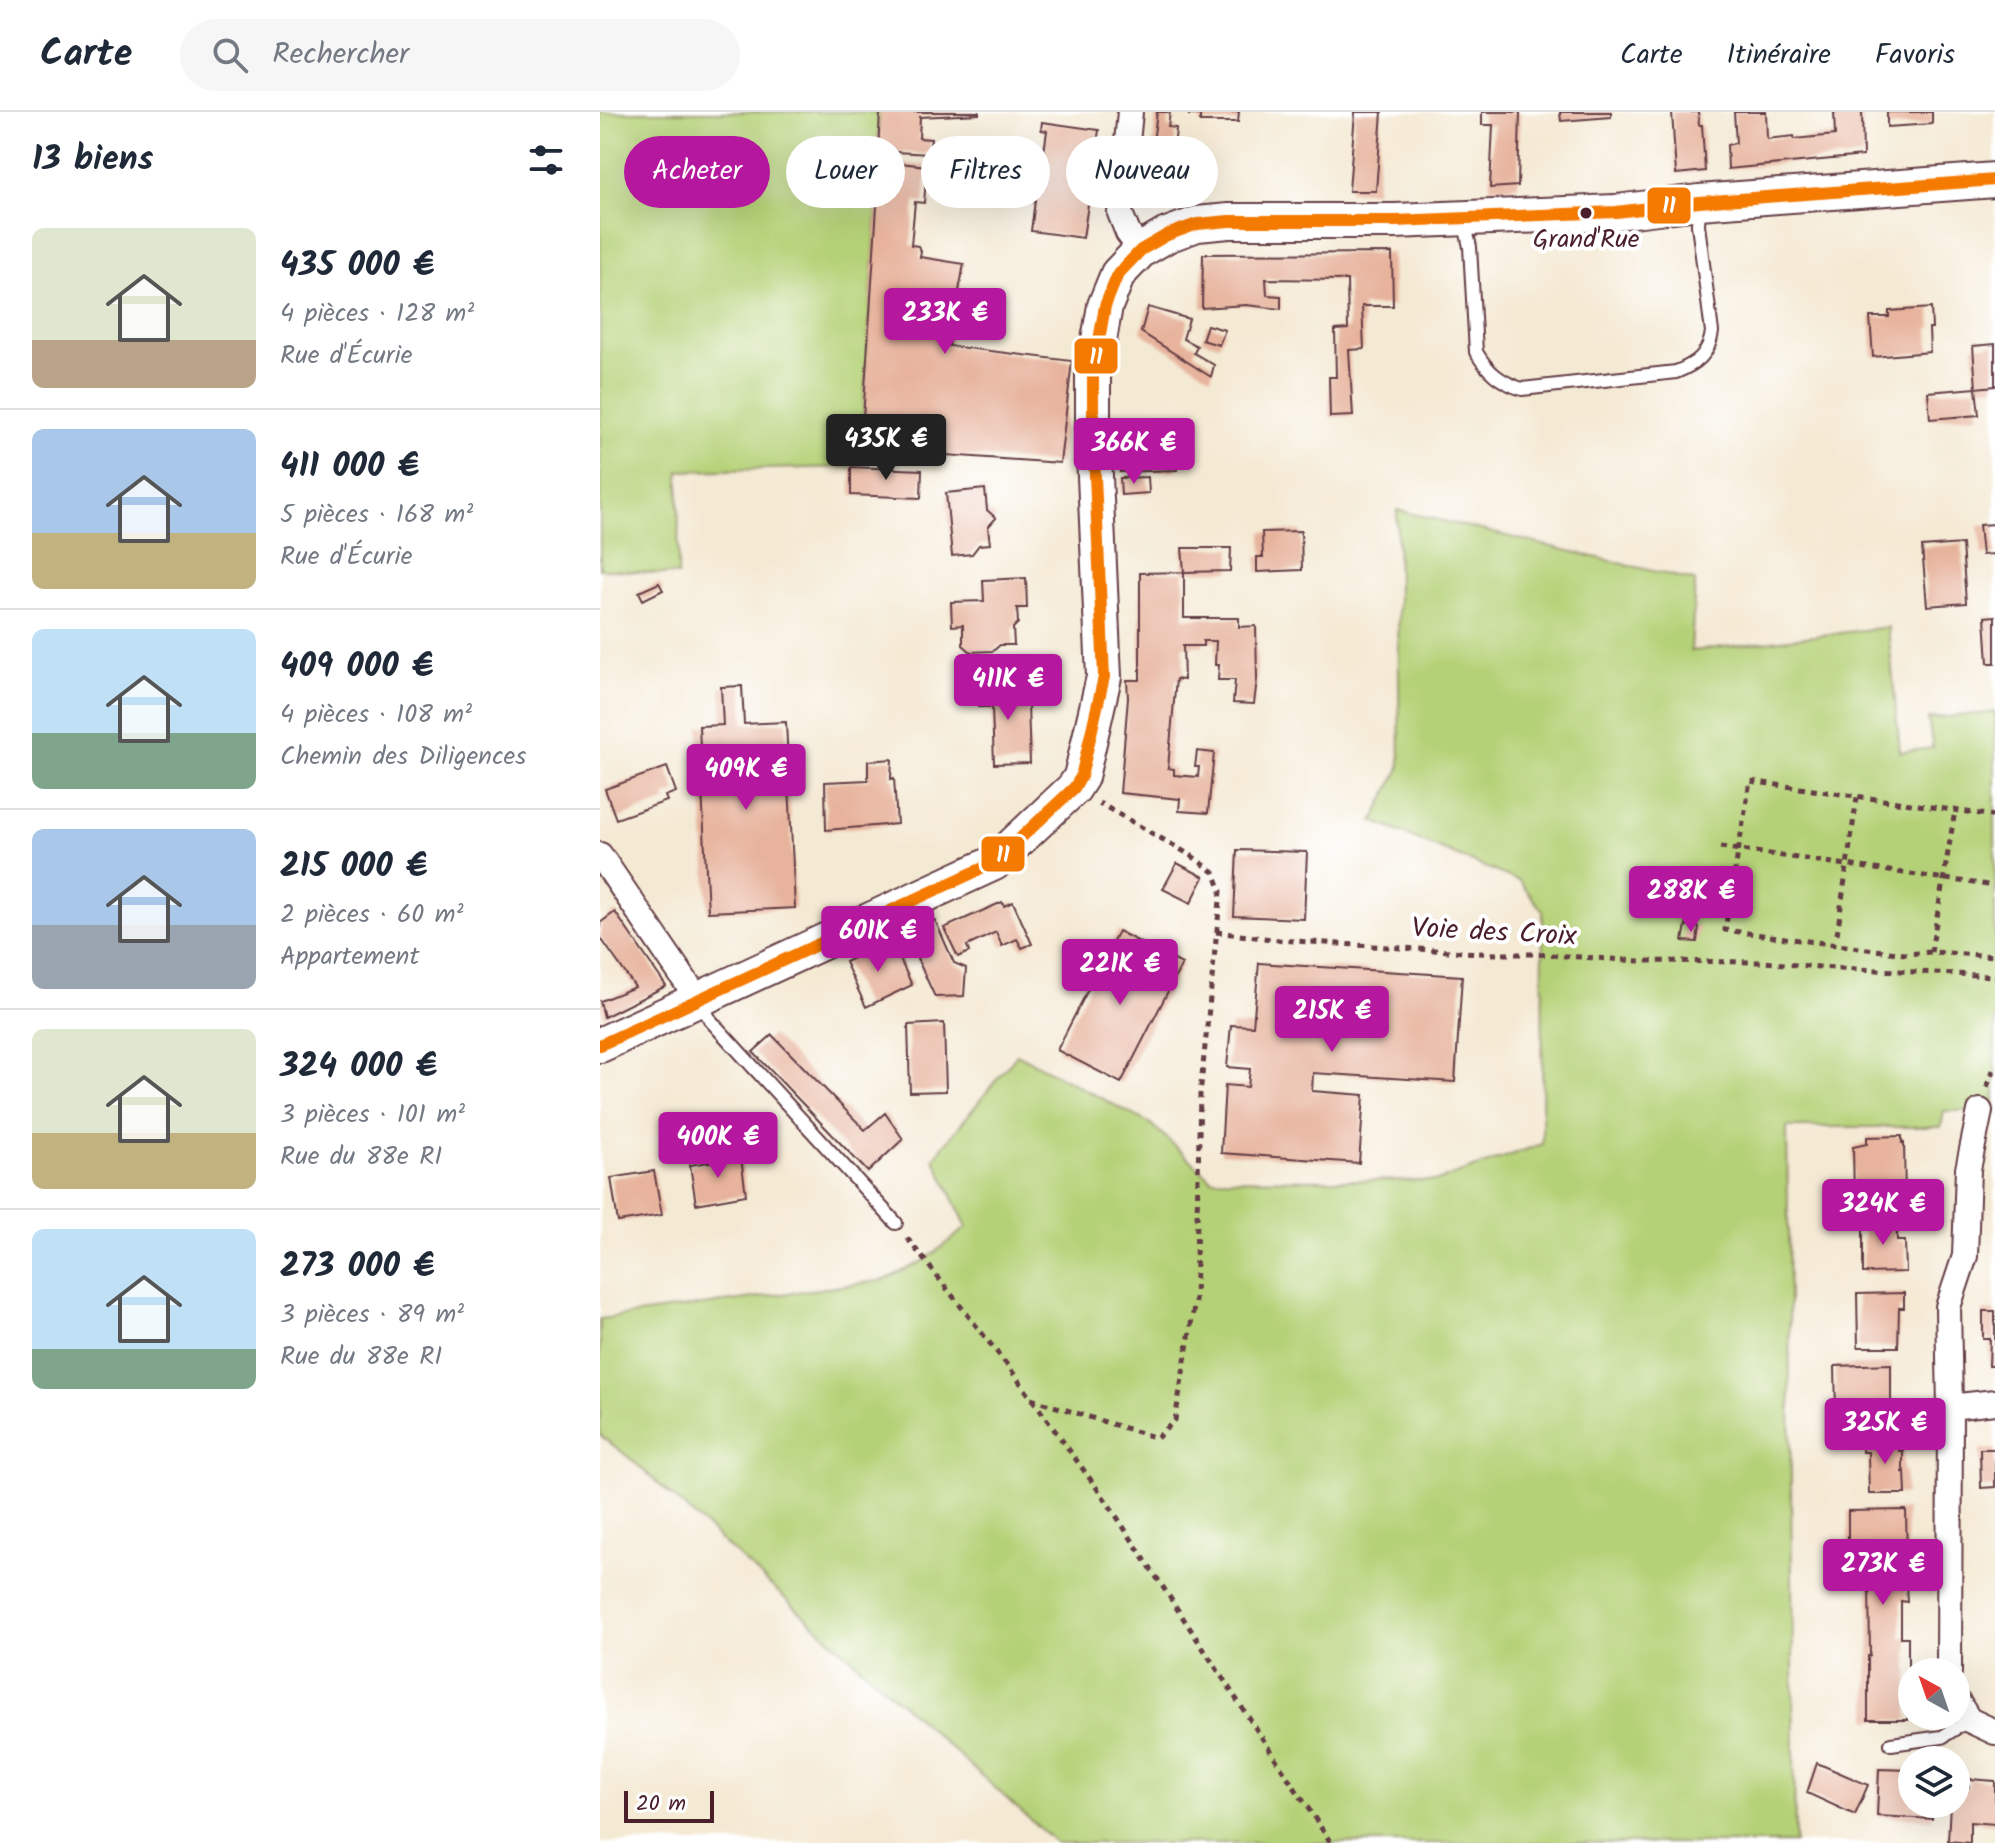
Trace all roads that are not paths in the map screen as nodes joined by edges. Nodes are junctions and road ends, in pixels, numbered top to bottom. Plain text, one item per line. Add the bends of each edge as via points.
1 (1130, 112) edge
2 (1995, 180) edge
3 (1699, 202) junction
4 (1463, 217) junction
5 (1141, 250) junction
6 (600, 855) edge
7 (699, 1001) junction
8 (600, 1045) edge
9 (1980, 1111) dead end
10 (896, 1223) road end
11 (1995, 1402) edge
12 (1950, 1407) junction
13 (1949, 1658) edge
14 (1970, 1715) edge
15 (1947, 1730) edge
16 (1995, 1732) edge
17 (1891, 1744) dead end

1 - 5 street via 1120,213
2 - 3 street
3 - 4 street via 1616,212
3 - 4 lane via 1712,332 1704,356 1676,372 1522,389 1495,377 1476,352 1470,247
4 - 5 street via 1197,224
5 - 7 street via 1118,274 1105,306 1093,374 1104,677 1081,777 994,863
6 - 7 street
7 - 8 street
7 - 10 lane via 711,1021
9 - 12 street via 1968,1169 1965,1256 1948,1307
11 - 12 street
12 - 13 street
14 - 16 street
15 - 17 lane via 1942,1737

